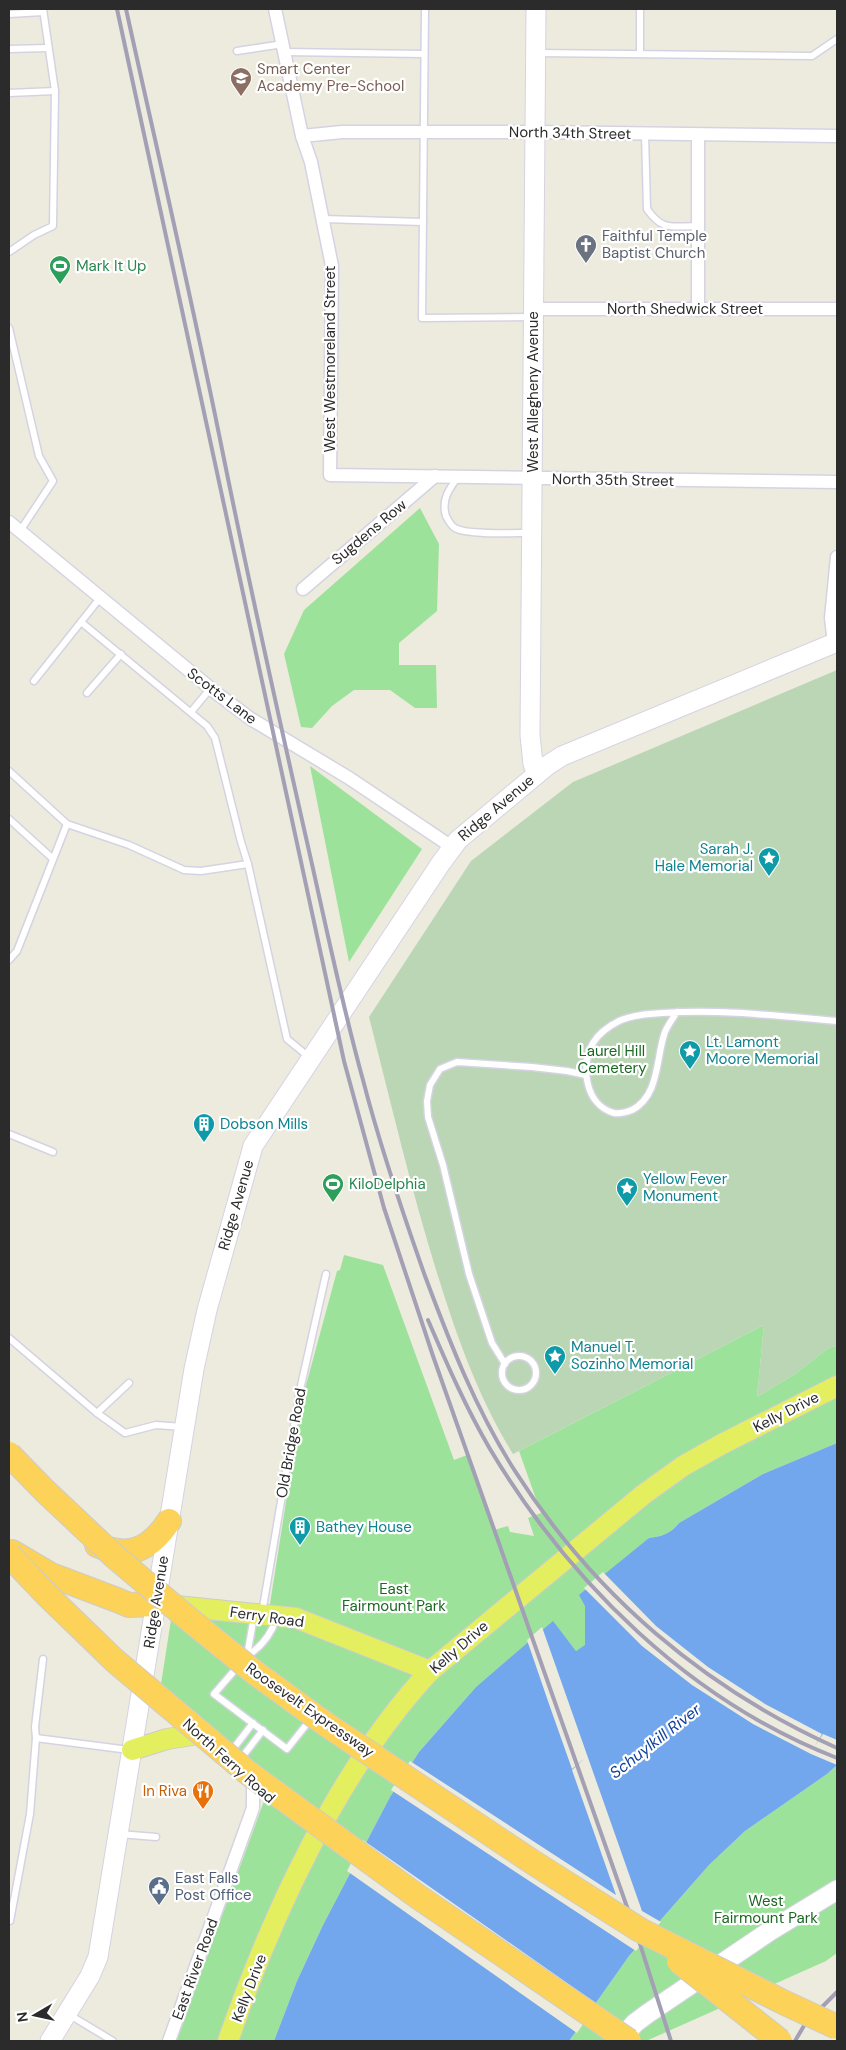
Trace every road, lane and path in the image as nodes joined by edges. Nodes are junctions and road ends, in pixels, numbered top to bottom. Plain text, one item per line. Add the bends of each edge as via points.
1 (275, 9) edge
2 (425, 9) edge
3 (536, 9) edge
4 (640, 9) edge
5 (43, 10) edge
6 (9, 14) edge
7 (837, 39) edge
8 (48, 48) junction
9 (284, 48) junction
10 (9, 49) edge
11 (238, 52) dead end
12 (424, 54) junction
13 (536, 54) junction
14 (640, 54) junction
15 (55, 91) junction
16 (9, 93) edge
17 (424, 132) junction
18 (535, 132) junction
19 (645, 134) junction
20 (302, 136) junction
21 (698, 136) junction
22 (837, 136) edge
23 (323, 219) junction
24 (422, 222) junction
25 (698, 226) junction
26 (9, 252) edge
27 (837, 309) edge
28 (698, 310) junction
29 (534, 313) junction
30 (9, 328) edge
31 (330, 475) joint
32 (435, 476) junction
33 (458, 476) junction
34 (533, 479) junction
35 (837, 482) edge
36 (9, 522) edge
37 (20, 531) junction
38 (532, 533) junction
39 (837, 557) edge
40 (303, 589) dead end
41 (100, 598) junction
42 (81, 622) junction
43 (836, 642) edge
44 (121, 654) junction
45 (34, 681) dead end
46 (210, 689) junction
47 (87, 693) dead end
48 (191, 712) junction
49 (9, 771) edge
50 (537, 774) junction
51 (9, 819) edge
52 (67, 824) junction
53 (452, 847) junction
54 (52, 858) junction
55 (248, 864) junction
56 (9, 960) edge
57 (677, 1012) junction
58 (837, 1022) edge
59 (310, 1058) junction
60 (586, 1076) junction
61 (9, 1134) edge
62 (53, 1152) dead end
63 (326, 1274) dead end
64 (9, 1338) edge
65 (504, 1364) junction
66 (129, 1383) dead end
67 (837, 1386) edge
68 (97, 1413) junction
69 (184, 1427) junction
70 (9, 1454) edge
71 (9, 1462) edge
72 (169, 1521) junction
73 (93, 1544) junction
74 (9, 1552) edge
75 (156, 1604) junction
76 (264, 1615) junction
77 (246, 1656) junction
78 (44, 1659) dead end
79 (430, 1671) junction
80 (142, 1684) junction
81 (253, 1723) junction
82 (263, 1730) junction
83 (199, 1734) junction
84 (36, 1738) junction
85 (132, 1750) junction
86 (231, 1762) junction
87 (253, 1783) junction
88 (119, 1834) junction
89 (318, 1835) junction
90 (156, 1837) dead end
91 (837, 1890) edge
92 (10, 1920) edge
93 (640, 1930) junction
94 (67, 2013) junction
95 (592, 2017) junction
96 (837, 2027) edge
97 (50, 2041) edge
98 (113, 2041) edge
99 (168, 2041) edge
100 (228, 2041) edge
101 (614, 2041) edge
102 (619, 2041) edge
103 (630, 2041) edge
104 (780, 2041) edge

1 - 9 street, West Westmoreland Street
2 - 12 lane
3 - 13 main road, West Allegheny Avenue
4 - 14 lane
5 - 6 lane
5 - 8 lane
7 - 14 lane via 812,56
8 - 10 lane
8 - 15 lane
9 - 11 lane
9 - 12 lane
9 - 20 street, West Westmoreland Street
12 - 17 lane
13 - 14 lane
13 - 18 main road, West Allegheny Avenue
15 - 16 lane
15 - 26 lane via 53,226
17 - 18 street, North 34th Street
17 - 20 street, North 34th Street via 342,132
17 - 24 lane
18 - 19 street, North 34th Street
18 - 29 main road, West Allegheny Avenue
19 - 21 street, North 34th Street
19 - 25 lane via 647,209 663,226
20 - 23 street, West Westmoreland Street
21 - 22 street, North 34th Street
21 - 25 street
23 - 24 lane
23 - 31 street, West Westmoreland Street via 332,266
24 - 29 lane via 422,318
25 - 28 street
27 - 28 street, North Shedwick Street
28 - 29 street, North Shedwick Street
29 - 34 main road, West Allegheny Avenue
30 - 37 lane via 39,456 53,482
31 - 32 street, North 35th Street
32 - 33 street, North 35th Street
32 - 40 street, Sugdens Row
33 - 34 street, North 35th Street
33 - 38 lane via 448,490 444,510 455,528 465,532
34 - 35 street, North 35th Street
34 - 38 main road, West Allegheny Avenue
36 - 37 street, Scotts Lane
37 - 41 street, Scotts Lane
38 - 50 main road, West Allegheny Avenue via 530,734
39 - 43 street via 831,618
41 - 42 lane
41 - 46 street, Scotts Lane
42 - 44 lane
42 - 45 lane
43 - 50 main road, Ridge Avenue via 577,749
44 - 47 lane
44 - 48 lane
46 - 48 lane
46 - 53 street, Scotts Lane via 251,719 349,778
48 - 55 lane via 215,738
49 - 52 lane
50 - 53 main road, Ridge Avenue
51 - 54 lane
52 - 54 lane
52 - 55 lane via 129,845 184,870 201,871
53 - 59 main road, Ridge Avenue
54 - 56 lane via 18,951
55 - 59 lane via 287,1039
57 - 58 lane via 718,1012
57 - 60 lane via 633,1016 611,1025 592,1044
57 - 60 lane via 664,1036 650,1089 637,1107 619,1114 606,1109 590,1092
59 - 69 main road, Ridge Avenue via 248,1157 200,1338
60 - 65 lane via 567,1071 464,1062 440,1069 430,1085 428,1117 444,1165 469,1274 492,1343
61 - 62 lane
63 - 76 lane, Old Bridge Road via 300,1390
64 - 68 lane
65 - 65 lane via 513,1357 524,1356 535,1367 533,1383 520,1390 510,1387 502,1374
66 - 68 lane
67 - 79 main road, Kelly Drive via 683,1466 644,1494
68 - 69 lane via 125,1433 156,1425
69 - 72 main road, Ridge Avenue
70 - 93 highway, Roosevelt Expressway, bridge via 114,1556 254,1672 327,1725
71 - 73 highway
72 - 73 highway via 152,1543 142,1549 118,1552
72 - 75 main road, Ridge Avenue
73 - 75 highway
74 - 75 highway via 51,1575 129,1605
74 - 80 highway via 88,1634
74 - 95 highway, bridge via 48,1596 114,1660 246,1772
75 - 76 main road, Ferry Road
75 - 80 main road, Ridge Avenue
76 - 77 lane, Old Bridge Road
76 - 77 lane via 273,1628 256,1650
76 - 79 main road, Ferry Road via 305,1621
77 - 81 lane via 214,1694
77 - 82 lane via 318,1710 287,1749
78 - 84 lane
79 - 89 main road, Kelly Drive via 375,1739
80 - 83 main road, North Ferry Road
80 - 85 main road, Ridge Avenue
81 - 82 lane
81 - 86 lane
82 - 86 lane
83 - 85 main road via 167,1739
83 - 86 main road, North Ferry Road
84 - 85 lane
84 - 92 lane via 30,1814
85 - 88 main road, Ridge Avenue
86 - 87 main road, North Ferry Road
87 - 89 main road, North Ferry Road
87 - 99 street, East River Road via 253,1808
88 - 90 lane
88 - 94 main road, Ridge Avenue via 98,1957
89 - 100 main road, Kelly Drive via 270,1936
91 - 102 main road via 654,2009
93 - 96 highway, bridge
93 - 104 highway, bridge
94 - 97 main road, Ridge Avenue
94 - 98 lane
95 - 101 highway
95 - 103 highway, bridge

